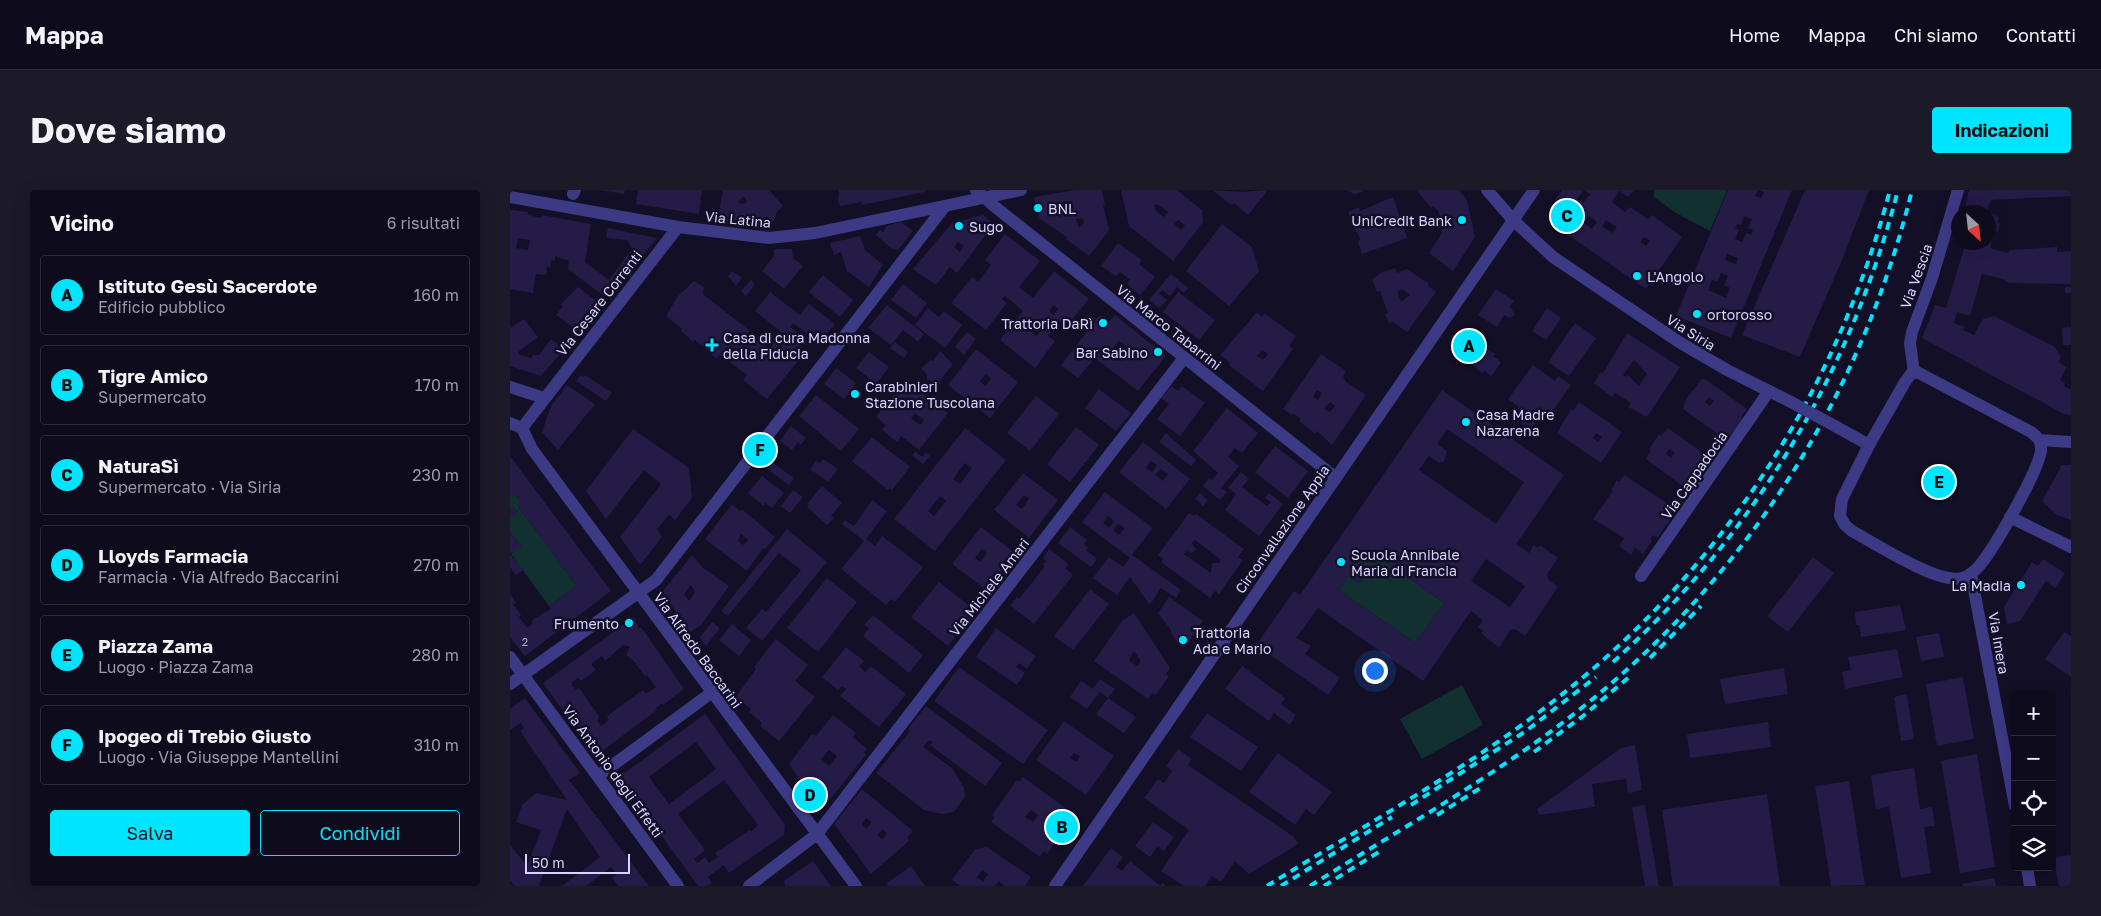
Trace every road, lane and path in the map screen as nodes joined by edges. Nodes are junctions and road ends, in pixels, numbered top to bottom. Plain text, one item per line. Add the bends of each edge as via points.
1 (1021, 190) edge
2 (1487, 190) edge
3 (1534, 190) edge
4 (1958, 190) edge
5 (980, 194) edge
6 (510, 197) edge
7 (945, 206) junction
8 (1513, 220) junction
9 (678, 227) junction
10 (1184, 358) junction
11 (1914, 373) junction
12 (510, 387) edge
13 (1769, 391) junction
14 (544, 398) junction
15 (510, 423) edge
16 (522, 428) junction
17 (2040, 440) junction
18 (2071, 442) edge
19 (1869, 445) junction
20 (1336, 478) junction
21 (2010, 517) junction
22 (2071, 547) edge
23 (1971, 574) junction
24 (1641, 576) dead end
25 (638, 594) junction
26 (510, 657) edge
27 (523, 674) junction
28 (510, 684) edge
29 (711, 693) junction
30 (598, 776) junction
31 (2011, 785) edge
32 (816, 834) junction
33 (2028, 871) edge
34 (678, 886) edge
35 (749, 886) edge
36 (856, 886) edge
37 (1054, 886) edge
38 (2030, 886) edge

1 - 5 street, Via Latina
2 - 8 street, Via Siria
3 - 8 street, Circonvallazione Appia
4 - 11 street, Via Vescia via 1932,278 1913,328 1910,343
5 - 7 street, Via Latina
5 - 10 street, Via Marco Tabarrini
6 - 9 street, Via Latina
7 - 9 street, Via Latina via 778,238
7 - 25 street via 663,572
8 - 13 street, Via Siria via 1553,257 1679,342
8 - 20 street, Circonvallazione Appia
9 - 14 street, Via Cesare Correnti
10 - 20 street, Via Marco Tabarrini
10 - 32 street, Via Michele Amari
11 - 17 street via 1924,374 2031,432
11 - 19 street via 1902,387
12 - 14 street
13 - 19 street, Via Siria, bridge
13 - 24 street, Via Cappadocia
14 - 16 street, Via Cesare Correnti
15 - 16 street
16 - 25 street, Via Alfredo Baccarini via 532,449
17 - 18 street
17 - 21 street via 2039,459
19 - 23 street via 1842,500 1840,516 1845,524 1852,531 1936,576 1956,579
20 - 37 street, Circonvallazione Appia
21 - 22 street
21 - 23 street via 1981,564
23 - 31 street, Via Imera
25 - 27 street
25 - 29 street, Via Alfredo Baccarini
26 - 27 street, Via Antonio degli Effetti
27 - 28 street
27 - 30 street, Via Antonio degli Effetti
29 - 30 street
29 - 32 street, Via Alfredo Baccarini
30 - 34 street, Via Antonio degli Effetti
32 - 35 street, Via Michele Amari
32 - 36 street, Via Alfredo Baccarini
33 - 38 street

